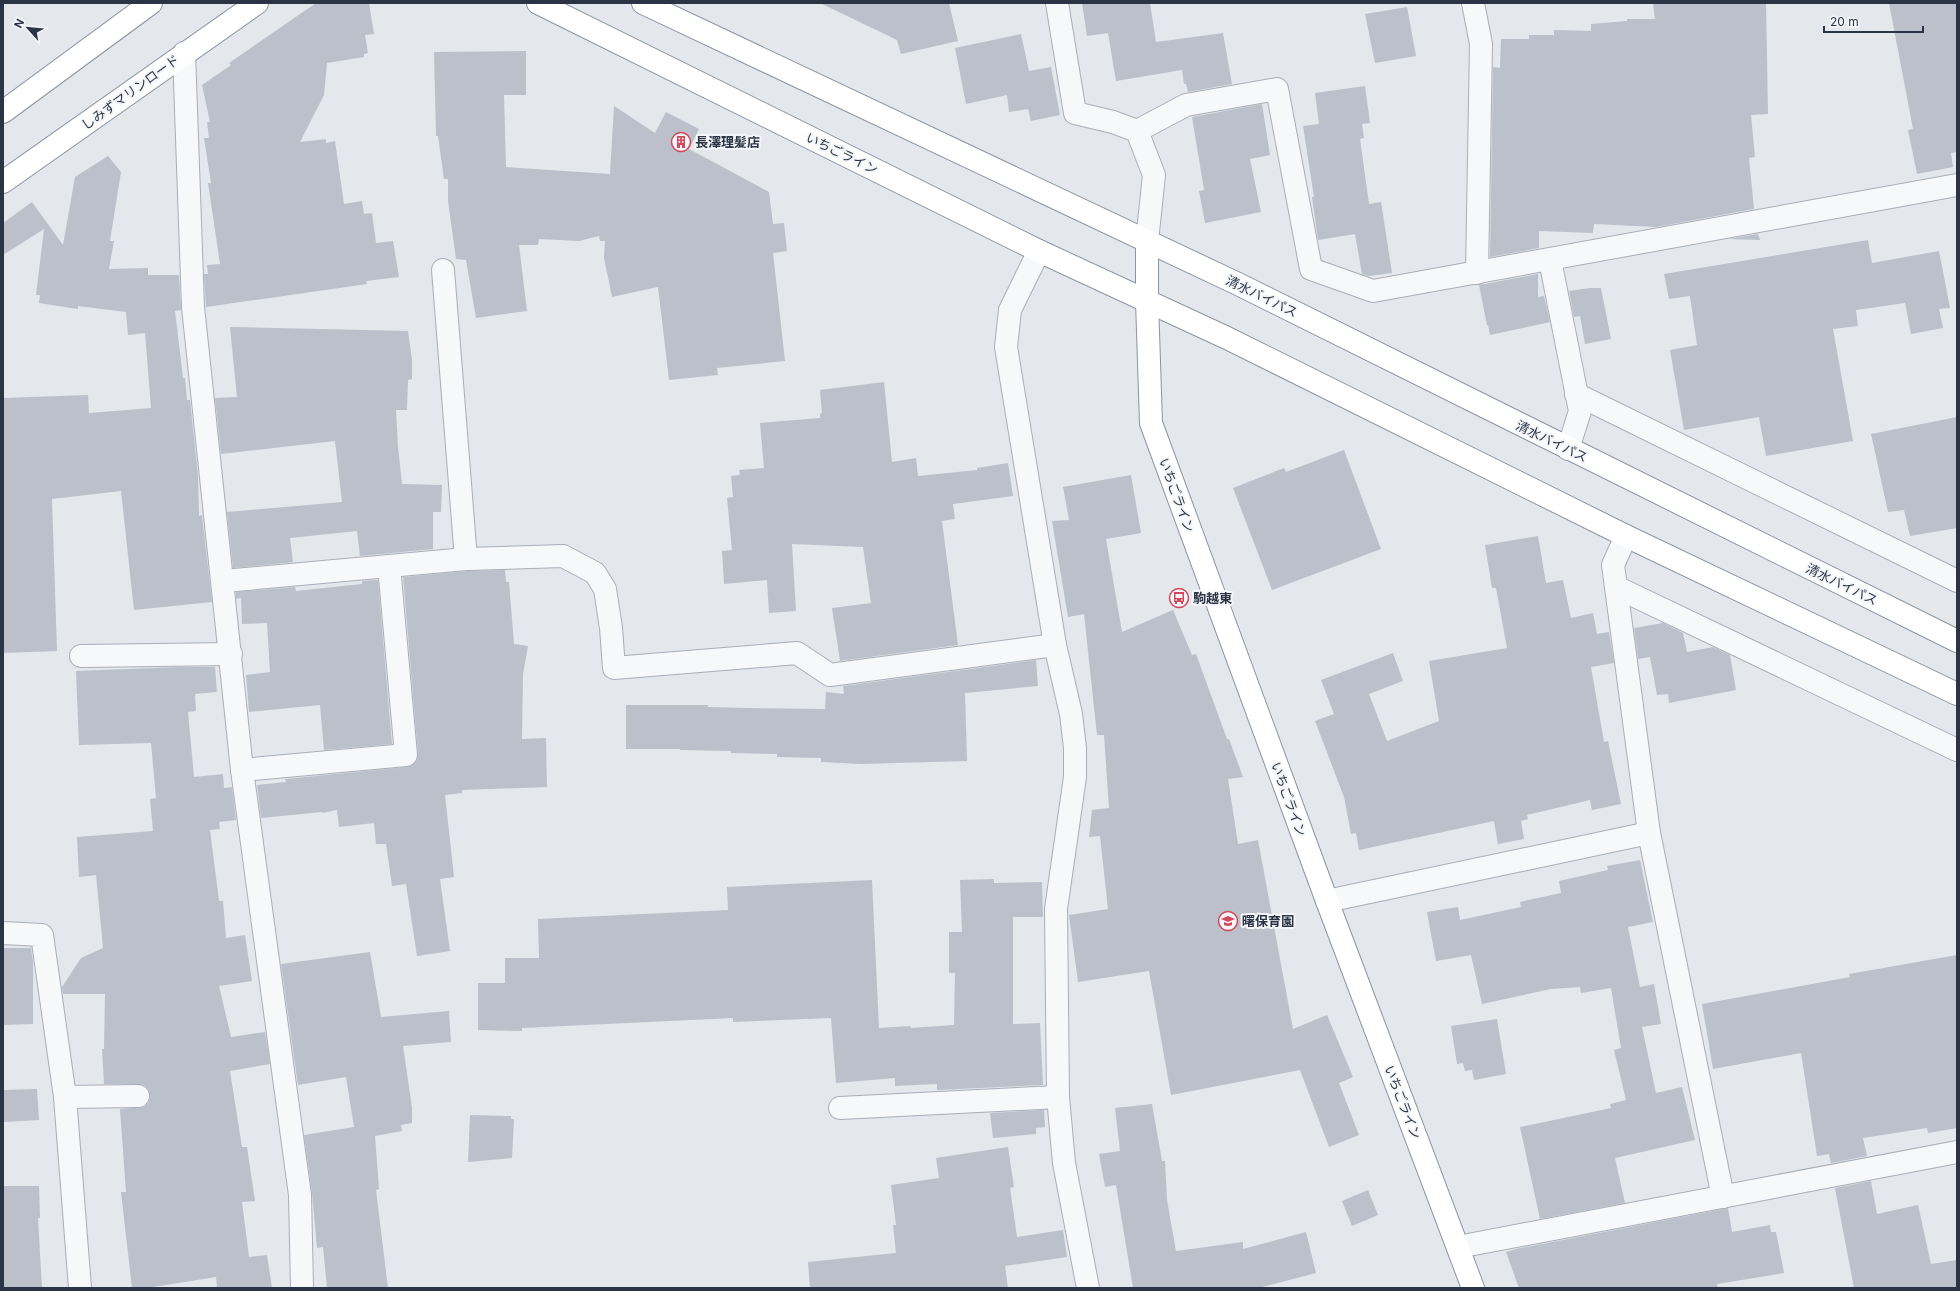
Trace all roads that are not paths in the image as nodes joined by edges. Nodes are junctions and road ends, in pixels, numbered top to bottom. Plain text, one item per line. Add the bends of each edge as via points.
1 (151, 3) edge
2 (257, 3) edge
3 (538, 3) edge
4 (643, 3) edge
5 (1057, 3) edge
6 (1473, 3) edge
7 (184, 53) junction
8 (3, 112) edge
9 (1137, 131) junction
10 (3, 182) edge
11 (1957, 185) edge
12 (1147, 241) junction
13 (1039, 251) junction
14 (1550, 260) junction
15 (443, 270) dead end
16 (1477, 273) junction
17 (1147, 301) junction
18 (1576, 394) junction
19 (1568, 449) junction
20 (1626, 536) junction
21 (466, 559) junction
22 (389, 566) junction
23 (224, 581) junction
24 (1957, 581) edge
25 (1616, 587) junction
26 (1957, 641) edge
27 (1055, 645) junction
28 (231, 654) junction
29 (81, 656) dead end
30 (1957, 694) edge
31 (1957, 750) edge
32 (242, 770) junction
33 (1650, 834) junction
34 (1327, 901) junction
35 (3, 934) edge
36 (138, 1096) dead end
37 (65, 1097) junction
38 (1058, 1098) junction
39 (840, 1108) dead end
40 (1957, 1152) edge
41 (1723, 1197) junction
42 (1458, 1247) junction
43 (80, 1288) edge
44 (302, 1288) edge
45 (1088, 1288) edge
46 (1473, 1288) edge

1 - 8 highway
2 - 7 highway, しみずマリンロード
3 - 13 highway, いちごライン
4 - 12 highway
5 - 9 street via 1075,113
6 - 16 street via 1481,44
7 - 10 highway, しみずマリンロード
7 - 23 street via 193,307
9 - 12 street via 1154,175
9 - 16 street via 1186,105 1277,89 1311,269 1373,291
11 - 14 street
12 - 17 highway, いちごライン
12 - 19 highway, 清水バイパス
13 - 17 highway, いちごライン
13 - 27 street via 1010,310 1006,347
14 - 16 street
14 - 18 street
15 - 21 street
17 - 20 highway via 1227,338
17 - 34 highway, いちごライン via 1151,423
18 - 19 street via 1580,411
18 - 24 street
19 - 26 highway, 清水バイパス
20 - 25 street via 1613,565
20 - 30 highway
21 - 22 street
21 - 27 street via 563,556 594,573 605,589 614,668 797,653 830,675
22 - 23 street
22 - 32 street via 406,755
23 - 28 street
25 - 31 street
25 - 33 street
27 - 38 street via 1071,714 1075,748 1075,778 1056,909
28 - 29 street
28 - 32 street
32 - 44 street via 300,1195
33 - 34 street
33 - 41 street
34 - 42 highway, いちごライン
35 - 37 street via 42,935
36 - 37 street
37 - 43 street
38 - 39 street
38 - 45 street via 1064,1163
40 - 41 street
41 - 42 street
42 - 46 highway, いちごライン

